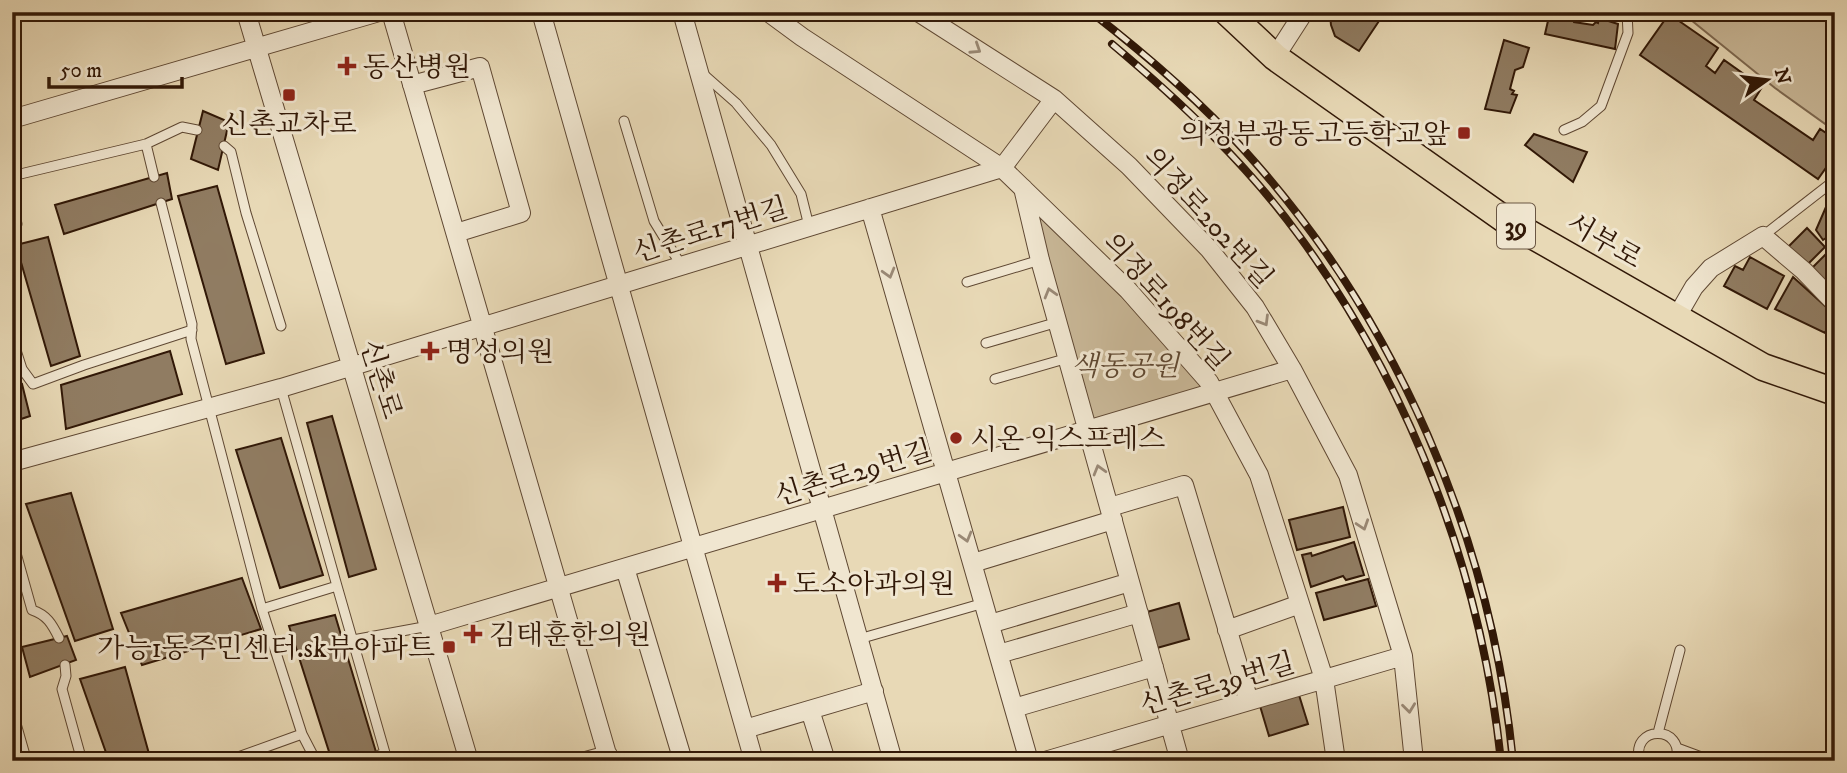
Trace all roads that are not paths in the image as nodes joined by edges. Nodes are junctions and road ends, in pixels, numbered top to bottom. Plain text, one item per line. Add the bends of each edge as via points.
1 (246, 12) edge
2 (379, 12) edge
3 (391, 12) edge
4 (541, 12) edge
5 (682, 12) edge
6 (768, 12) edge
7 (918, 12) edge
8 (1227, 12) edge
9 (1304, 12) edge
10 (1627, 12) edge
11 (256, 47) junction
12 (1275, 57) junction
13 (698, 70) junction
14 (412, 85) junction
15 (1054, 99) junction
16 (12, 119) edge
17 (624, 121) dead end
18 (198, 130) dead end
19 (1564, 130) dead end
20 (146, 144) junction
21 (224, 146) dead end
22 (1002, 167) junction
23 (12, 176) edge
24 (154, 177) dead end
25 (1835, 180) edge
26 (1023, 188) junction
27 (12, 203) edge
28 (161, 203) dead end
29 (870, 208) junction
30 (17, 224) dead end
31 (809, 226) junction
32 (456, 233) junction
33 (1763, 236) junction
34 (748, 245) junction
35 (1040, 260) junction
36 (681, 265) junction
37 (967, 282) dead end
38 (618, 284) junction
39 (1835, 303) edge
40 (1676, 318) junction
41 (1058, 322) junction
42 (482, 325) junction
43 (281, 326) dead end
44 (192, 330) junction
45 (12, 338) edge
46 (986, 343) dead end
47 (1068, 358) junction
48 (351, 365) junction
49 (1292, 369) junction
50 (995, 379) dead end
51 (281, 388) junction
52 (1214, 392) junction
53 (1835, 392) edge
54 (211, 409) junction
55 (1088, 430) junction
56 (12, 462) edge
57 (947, 472) junction
58 (822, 509) junction
59 (1111, 514) junction
60 (12, 539) edge
61 (693, 548) junction
62 (973, 563) junction
63 (625, 568) junction
64 (1130, 582) junction
65 (337, 586) junction
66 (559, 588) junction
67 (984, 603) junction
68 (1300, 604) junction
69 (262, 608) junction
70 (1139, 613) junction
71 (990, 624) junction
72 (429, 626) junction
73 (1227, 630) junction
74 (59, 638) dead end
75 (859, 639) junction
76 (353, 640) junction
77 (1680, 650) dead end
78 (999, 654) junction
79 (1403, 656) junction
80 (65, 665) dead end
81 (1154, 667) junction
82 (1324, 679) junction
83 (874, 691) junction
84 (1249, 701) junction
85 (1014, 708) junction
86 (810, 710) junction
87 (1170, 724) junction
88 (12, 726) edge
89 (746, 729) junction
90 (1658, 733) junction
91 (302, 734) junction
92 (1677, 748) junction
93 (608, 758) edge
94 (22, 761) edge
95 (82, 761) edge
96 (227, 761) edge
97 (316, 761) edge
98 (363, 761) edge
99 (469, 761) edge
100 (586, 761) edge
101 (683, 761) edge
102 (754, 761) edge
103 (826, 761) edge
104 (893, 761) edge
105 (1029, 761) edge
106 (1045, 761) edge
107 (1180, 761) edge
108 (1336, 761) edge
109 (1414, 761) edge
110 (1640, 761) edge
111 (1676, 761) edge
112 (1712, 761) edge

1 - 11 street, 신촌로
2 - 11 street
3 - 14 street
4 - 38 street
5 - 13 street
6 - 22 street, 의정로198번길
7 -> 15 street, 의정로202번길
8 - 12 main road, 서부로 / 39
9 - 12 street
10 - 19 lane via 1628,33 1601,106
11 - 16 street
11 - 48 street, 신촌로
12 - 40 main road, 서부로 / 39 via 1504,219
13 - 31 lane via 736,103 771,145 801,194
13 - 34 street
14 - 32 street
14 - 32 street via 480,67 521,213
15 - 22 street
15 -> 49 street, 의정로202번길 via 1129,166 1209,249 1255,307
17 - 36 lane via 654,221
18 - 20 lane via 182,127
20 - 23 lane
20 - 24 lane
21 - 43 lane via 231,152
22 - 26 street, 의정로198번길
22 - 29 street, 신촌로17번길
25 - 33 lane
26 - 35 street
26 - 52 street, 의정로198번길 via 1128,290
27 - 30 lane
28 - 44 lane
29 - 31 street, 신촌로17번길
29 -> 57 street
31 - 34 street, 신촌로17번길
32 - 42 street
33 - 39 street
33 - 40 street via 1711,268
34 - 36 street, 신촌로17번길
34 - 58 street
35 - 37 lane
41 -> 35 street
36 - 38 street, 신촌로17번길
38 - 42 street, 신촌로17번길
38 - 61 street
40 - 53 main road, 서부로 / 39 via 1763,368
41 - 46 lane
41 - 47 street
42 - 48 street, 신촌로17번길
42 - 66 street
44 - 45 lane via 33,384 22,369
44 - 54 lane
47 - 50 lane
47 - 55 street
48 - 51 street, 신촌로17번길
48 - 72 street, 신촌로
49 - 52 street, 신촌로29번길
49 -> 79 street, 의정로202번길 via 1348,475
51 - 54 street, 신촌로17번길
51 - 65 lane
52 - 55 street, 신촌로29번길
52 - 68 street, 의정로198번길 via 1259,475
54 - 56 street, 신촌로17번길
54 - 69 lane
55 - 57 street, 신촌로29번길
59 -> 55 street
57 - 58 street, 신촌로29번길
57 -> 62 street
58 - 61 street, 신촌로29번길
58 - 75 street
59 - 62 street
59 - 64 street
59 - 73 street via 1184,485
60 - 74 lane via 32,610 43,614
61 - 63 street, 신촌로29번길
61 - 89 street
62 - 67 street
63 - 66 street, 신촌로29번길
63 - 101 street
64 - 70 street
64 - 71 street
65 - 69 lane
65 - 76 lane
66 - 72 street, 신촌로29번길
66 - 93 street
67 - 71 street
67 - 75 lane
68 - 73 street
68 - 82 street, 의정로198번길
69 - 91 lane
70 - 78 street
70 - 81 street
71 - 78 street
72 - 76 lane
72 - 99 street, 신촌로
73 - 84 street
75 - 83 street
76 - 98 lane via 385,752
77 - 90 lane
78 - 85 street
79 - 82 street, 신촌로39번길
79 -> 109 street, 의정로202번길
80 - 95 lane via 62,689
81 - 85 street
81 - 87 street
82 - 84 street, 신촌로39번길
82 - 108 street, 의정로198번길
83 - 86 street
83 - 104 street
84 - 87 street, 신촌로39번길
85 - 105 street
86 - 89 street
86 - 103 street
87 - 106 street, 신촌로39번길
87 - 107 street
88 - 94 street
89 - 102 street
90 - 92 lane via 1668,736
90 - 110 lane via 1641,742
91 - 96 lane
91 - 97 lane
92 - 111 lane
92 - 112 lane
93 - 100 street

